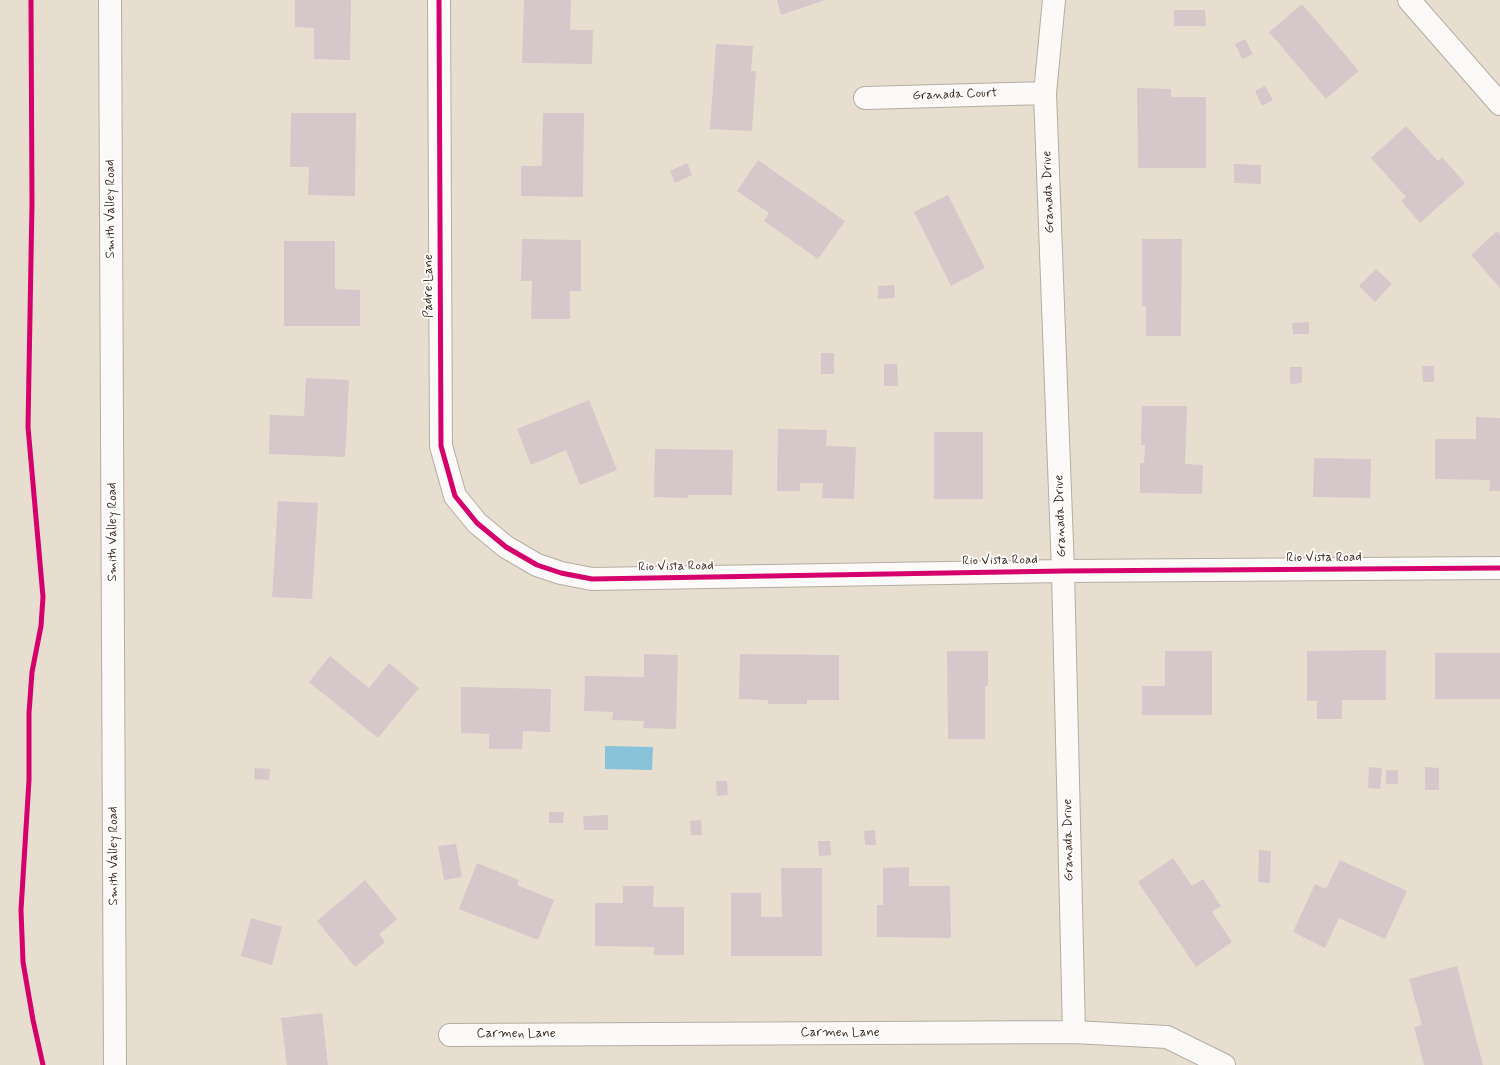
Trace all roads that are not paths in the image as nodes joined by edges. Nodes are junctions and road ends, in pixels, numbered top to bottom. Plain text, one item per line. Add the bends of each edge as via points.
1 (110, 0) edge
2 (439, 0) edge
3 (1054, 0) edge
4 (1409, 0) edge
5 (1045, 93) junction
6 (865, 98) dead end
7 (1500, 104) edge
8 (506, 548) joint
9 (1500, 568) edge
10 (1063, 571) junction
11 (1074, 1032) junction
12 (450, 1035) dead end
13 (115, 1065) edge
14 (1224, 1065) edge

1 - 13 street, Smith Valley Road
2 - 8 street, Padre Lane via 441,446 455,496 477,523
3 - 5 street, Granada Drive
4 - 7 street
5 - 6 street, Granada Court
5 - 10 street, Granada Drive
8 - 10 street, Rio Vista Road via 561,574 592,579
9 - 10 street, Rio Vista Road
10 - 11 street, Granada Drive
11 - 12 street, Carmen Lane
11 - 14 street, Carmen Lane via 1167,1037

